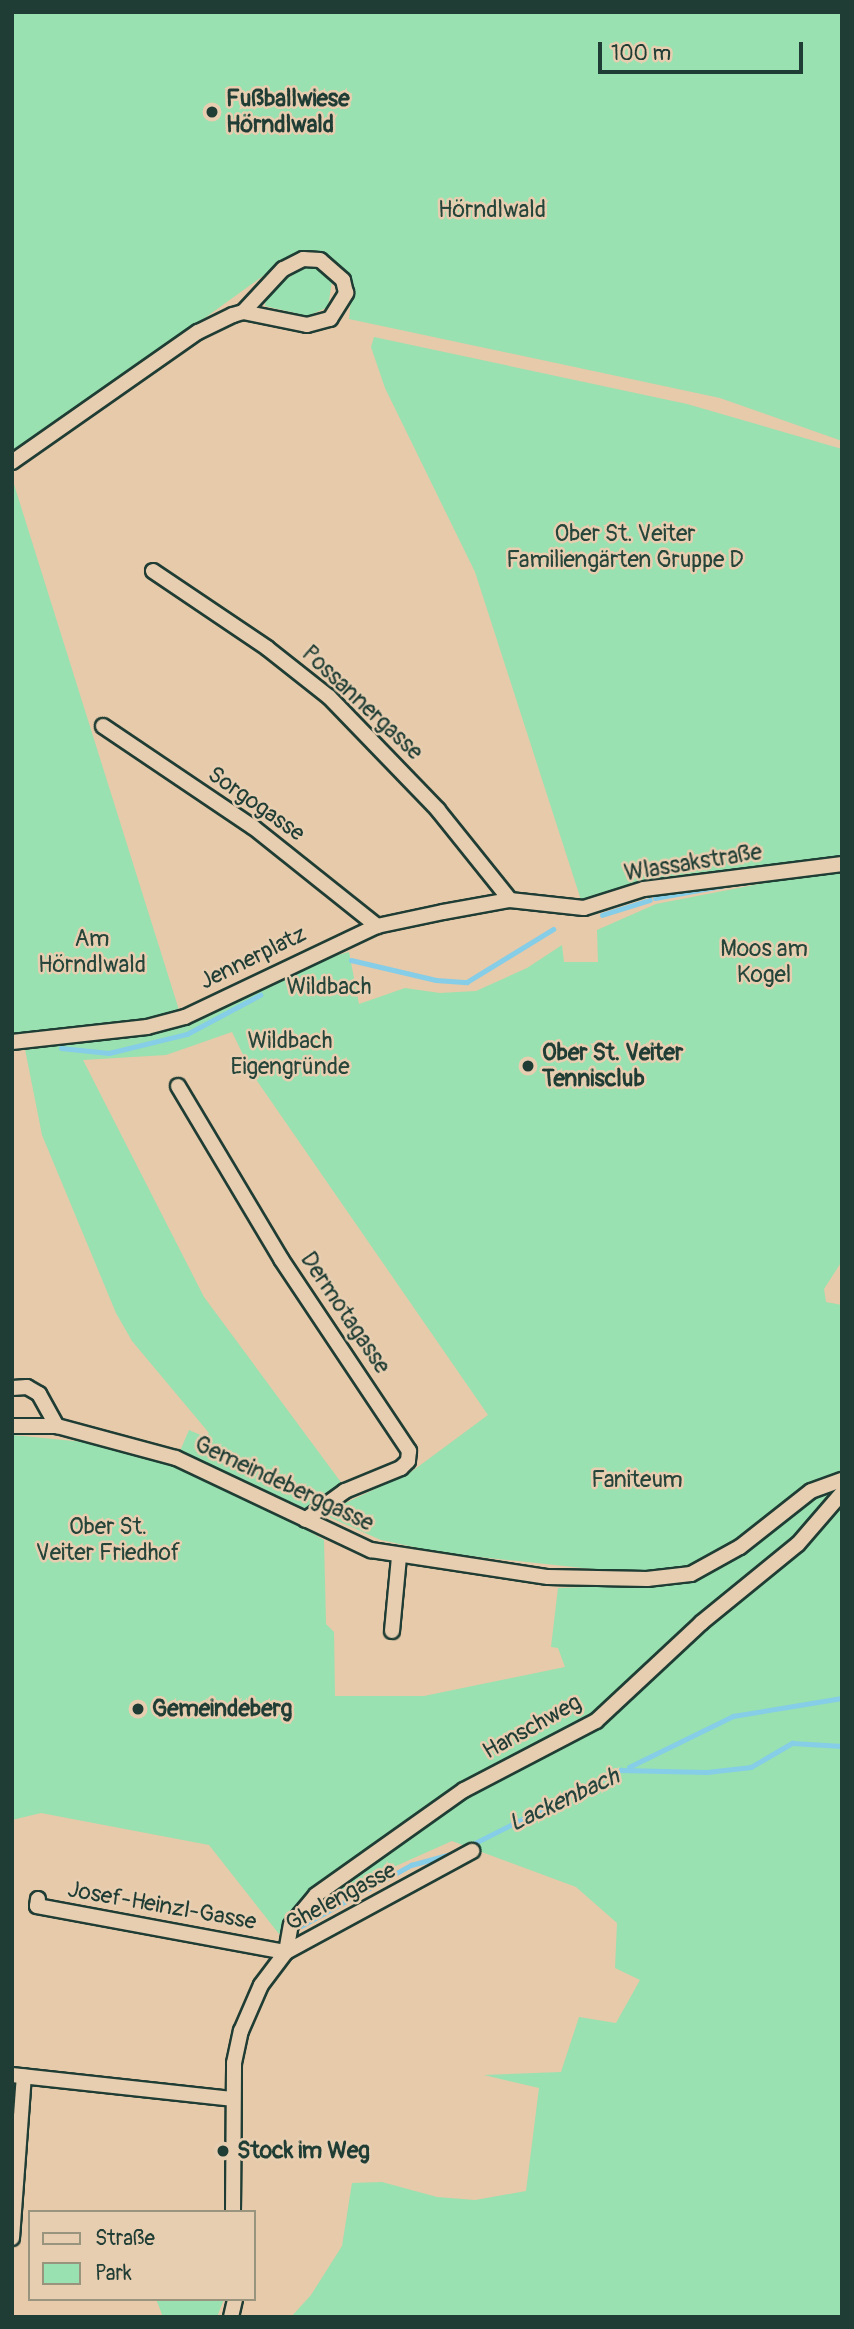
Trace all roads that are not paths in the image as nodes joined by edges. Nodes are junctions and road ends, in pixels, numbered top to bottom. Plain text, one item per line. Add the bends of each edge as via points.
1 (243, 312) junction
2 (12, 463) edge
3 (153, 571) dead end
4 (103, 726) dead end
5 (842, 864) edge
6 (510, 900) junction
7 (377, 926) junction
8 (12, 1042) edge
9 (178, 1086) dead end
10 (12, 1388) edge
11 (12, 1426) edge
12 (57, 1426) junction
13 (842, 1480) edge
14 (842, 1493) edge
15 (305, 1520) junction
16 (398, 1557) junction
17 (392, 1631) dead end
18 (472, 1851) dead end
19 (38, 1899) dead end
20 (286, 1952) junction
21 (18, 2075) edge
22 (232, 2099) junction
23 (233, 2210) edge
24 (12, 2238) edge

1 - 1 street via 307,325 326,321 341,307 346,293 343,280 320,260 303,259 283,269
1 - 2 street via 198,332
3 - 6 street, Possannergasse via 267,648 329,697 438,810
4 - 7 street, Sorgogasse via 253,827
5 - 6 street, Wlassakstraße via 644,889 584,908
6 - 7 street, Jennerplatz
7 - 8 street, Jennerplatz via 185,1017 147,1027
9 - 15 street, Dermotagasse via 281,1259 409,1451 401,1468 345,1492
10 - 12 street via 26,1387 39,1394
11 - 12 street, Gemeindeberggasse
12 - 15 street, Gemeindeberggasse via 176,1458
13 - 16 street, Gemeindeberggasse via 811,1491 708,1566 675,1577 536,1576
14 - 20 street, Hanschweg via 798,1544 701,1623 596,1721 430,1812 316,1895 290,1930
15 - 16 street, Gemeindeberggasse via 343,1539
16 - 17 street
18 - 20 street, Ghelengasse
19 - 20 street, Josef-Heinzl-Gasse via 37,1906
20 - 22 street, Ghelengasse via 261,1986 241,2031
21 - 22 street
21 - 24 street
22 - 23 street, Ghelengasse

